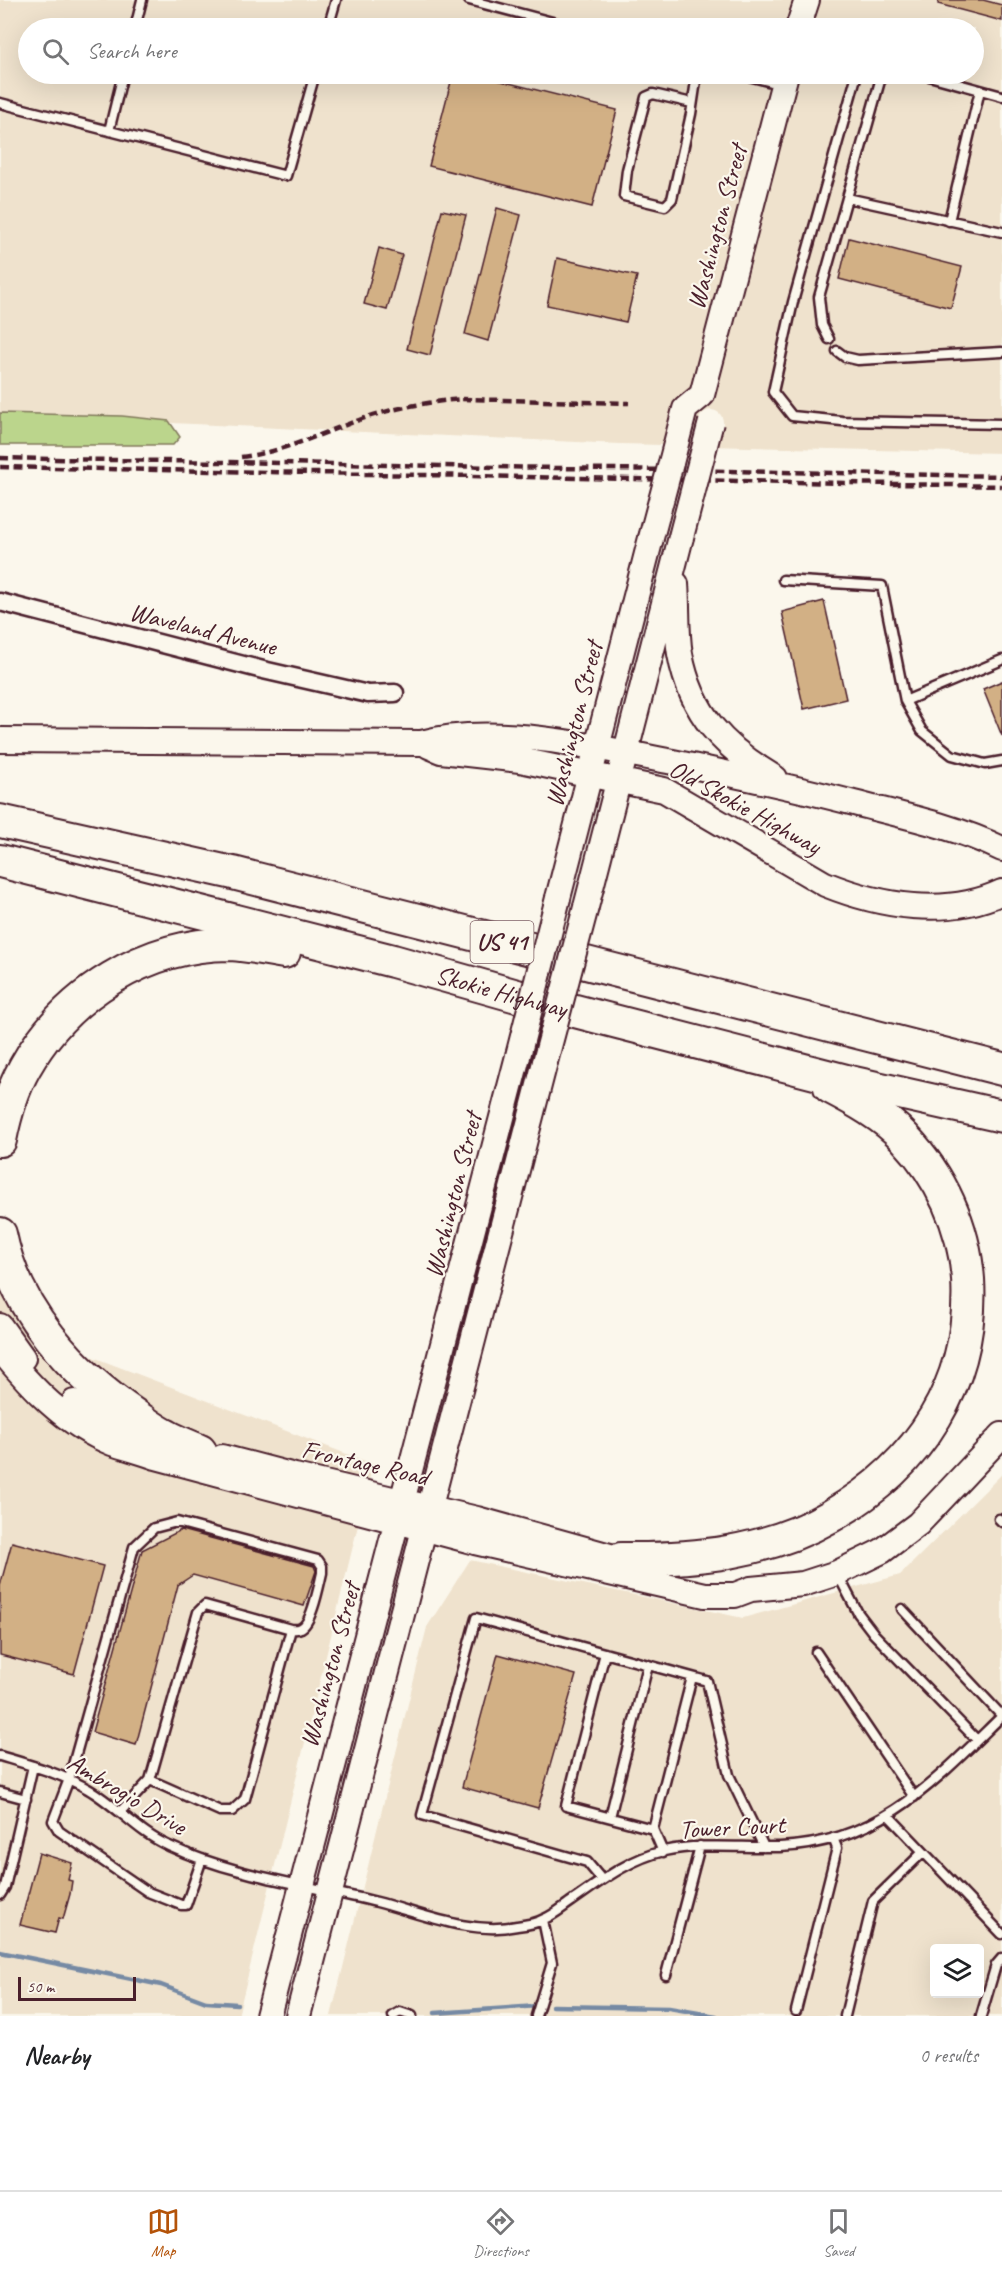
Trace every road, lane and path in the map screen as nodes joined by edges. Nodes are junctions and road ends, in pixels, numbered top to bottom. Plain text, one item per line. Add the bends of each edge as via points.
1 (142, 0) edge
2 (336, 0) edge
3 (469, 0) edge
4 (807, 0) edge
5 (138, 18) edge
6 (331, 18) edge
7 (536, 18) edge
8 (801, 18) edge
9 (121, 84) edge
10 (312, 84) edge
11 (695, 84) edge
12 (784, 84) edge
13 (854, 84) edge
14 (879, 84) edge
15 (958, 84) edge
16 (980, 90) junction
17 (1002, 96) edge
18 (0, 103) edge
19 (692, 103) junction
20 (109, 131) junction
21 (847, 198) junction
22 (949, 221) junction
23 (1002, 232) edge
24 (829, 339) dead end
25 (837, 351) dead end
26 (1002, 352) edge
27 (702, 395) junction
28 (1002, 424) edge
29 (674, 565) junction
30 (783, 580) dead end
31 (0, 602) edge
32 (1002, 660) edge
33 (395, 693) dead end
34 (905, 701) junction
35 (0, 740) edge
36 (421, 743) junction
37 (597, 747) junction
38 (626, 753) junction
39 (1002, 761) edge
40 (590, 774) junction
41 (618, 780) junction
42 (790, 786) junction
43 (0, 821) edge
44 (1002, 849) edge
45 (0, 861) edge
46 (1002, 892) edge
47 (517, 996) junction
48 (754, 1056) junction
49 (1002, 1069) edge
50 (1002, 1116) edge
51 (0, 1140) edge
52 (0, 1234) edge
53 (0, 1326) edge
54 (0, 1349) edge
55 (1002, 1435) edge
56 (201, 1451) junction
57 (400, 1511) junction
58 (427, 1518) junction
59 (621, 1559) junction
60 (837, 1573) junction
61 (751, 1589) junction
62 (902, 1609) dead end
63 (291, 1629) junction
64 (816, 1652) dead end
65 (605, 1653) junction
66 (648, 1665) junction
67 (692, 1677) junction
68 (1002, 1716) edge
69 (977, 1740) junction
70 (0, 1756) edge
71 (33, 1766) junction
72 (69, 1779) junction
73 (150, 1780) junction
74 (0, 1792) edge
75 (914, 1797) junction
76 (26, 1799) junction
77 (120, 1812) junction
78 (888, 1816) junction
79 (610, 1818) junction
80 (653, 1828) junction
81 (833, 1838) junction
82 (700, 1846) junction
83 (764, 1846) junction
84 (663, 1851) junction
85 (923, 1852) junction
86 (202, 1858) junction
87 (602, 1880) junction
88 (302, 1885) junction
89 (330, 1892) junction
90 (0, 1895) edge
91 (543, 1920) junction
92 (1002, 1934) edge
93 (1002, 1958) edge
94 (666, 1975) dead end
95 (796, 2012) dead end
96 (268, 2016) edge
97 (298, 2016) edge
98 (393, 2016) edge
99 (411, 2016) edge
100 (536, 2016) edge
101 (845, 2016) edge
102 (981, 2016) edge

1 - 5 lane
2 - 6 lane
3 - 7 lane
4 - 8 main road
9 - 20 lane
10 - 20 lane via 286,176
11 - 19 lane
12 - 27 main road, Washington Street
13 - 28 lane via 793,302 773,392 792,416 842,421
14 - 21 lane
15 - 16 lane
16 - 17 lane
16 - 22 lane
18 - 20 lane
19 - 19 lane via 672,199 665,206 624,196 646,97 653,94
21 - 22 lane
21 - 24 lane via 819,297 822,325
22 - 23 lane
25 - 26 lane via 858,360
27 - 29 main road, bridge via 713,412
27 - 37 main road, Washington Street, bridge via 685,409
29 - 38 main road
29 - 42 main road via 680,652 694,701 732,749
30 - 34 lane via 882,586
31 - 33 street, Waveland Avenue via 275,673 368,694
32 - 34 lane
34 - 39 lane via 922,731 952,754 986,764
35 - 36 main road
36 - 37 main road via 445,736 525,737
36 - 40 main road, Old Skokie Highway via 441,752 520,760
37 - 38 main road
37 - 40 main road, Washington Street
38 - 41 main road
38 - 42 main road
40 - 41 main road, Old Skokie Highway
40 - 57 main road, Washington Street, bridge
41 - 46 main road, Old Skokie Highway via 664,790 801,871 849,893 881,902 956,906
41 - 58 main road, bridge
42 - 44 main road via 955,830
43 - 49 highway, Skokie Highway / US 41 via 244,876
45 - 47 highway, Skokie Highway / US 41
47 - 48 highway, Skokie Highway / US 41
47 - 51 highway via 256,946 230,944 168,953 137,964 74,1004 44,1038 18,1081
48 - 50 highway, Skokie Highway / US 41
48 - 59 highway via 821,1082 862,1104 903,1136 929,1168 950,1203 967,1259 970,1307 960,1363 932,1425 902,1461 875,1486 830,1517 792,1535 729,1553
52 - 56 highway via 11,1270 32,1312 56,1345 112,1400 165,1436
53 - 56 main road, Frontage Road via 16,1351 42,1378 85,1410 133,1434
54 - 57 main road, Frontage Road via 45,1398 76,1424 110,1442 226,1475
55 - 60 main road, Frontage Road via 918,1524 882,1551
56 - 57 main road, Frontage Road via 295,1476
57 - 58 main road, Frontage Road
57 - 88 main road, Washington Street
58 - 59 main road, Frontage Road
58 - 61 main road, Frontage Road via 705,1595 735,1595
58 - 89 main road
59 - 61 main road, Frontage Road via 683,1576 741,1582
60 - 61 main road, Frontage Road via 803,1584
60 - 69 lane via 858,1614 874,1634
62 - 68 lane
63 - 72 lane via 303,1627 308,1620 322,1573 318,1560 177,1522 154,1528 134,1547
63 - 73 lane via 205,1605 198,1612
63 - 73 lane via 245,1799 232,1811 220,1811
64 - 75 lane
65 - 66 lane
65 - 79 lane via 566,1806
65 - 87 lane via 476,1618 422,1815 587,1862
66 - 67 lane
66 - 79 lane
67 - 80 lane
67 - 83 lane via 706,1681 729,1775
68 - 69 lane, Tower Court
69 - 75 lane, Tower Court
70 - 71 lane, Ambrogio Drive
71 - 72 lane, Ambrogio Drive
71 - 76 lane
72 - 77 lane, Ambrogio Drive
72 - 86 lane via 53,1821 59,1831 148,1892 186,1905
73 - 77 lane
74 - 76 lane
75 - 78 lane, Tower Court
76 - 90 lane
77 - 86 lane, Ambrogio Drive via 165,1845
78 - 81 lane, Tower Court
78 - 85 lane
79 - 80 lane
80 - 84 lane
81 - 83 lane, Tower Court
81 - 95 lane via 837,1848
82 - 83 lane, Tower Court
82 - 84 lane, Tower Court
82 - 94 lane
84 - 87 lane, Tower Court
85 - 92 lane
85 - 101 lane via 873,1901
86 - 88 lane, Ambrogio Drive
87 - 91 lane, Tower Court
88 - 89 lane, Tower Court
88 - 96 main road, Washington Street
89 - 91 lane, Tower Court via 465,1926 489,1929
89 - 97 main road
91 - 100 lane via 552,1963
93 - 102 lane via 996,1965
98 - 99 lane via 400,2012

